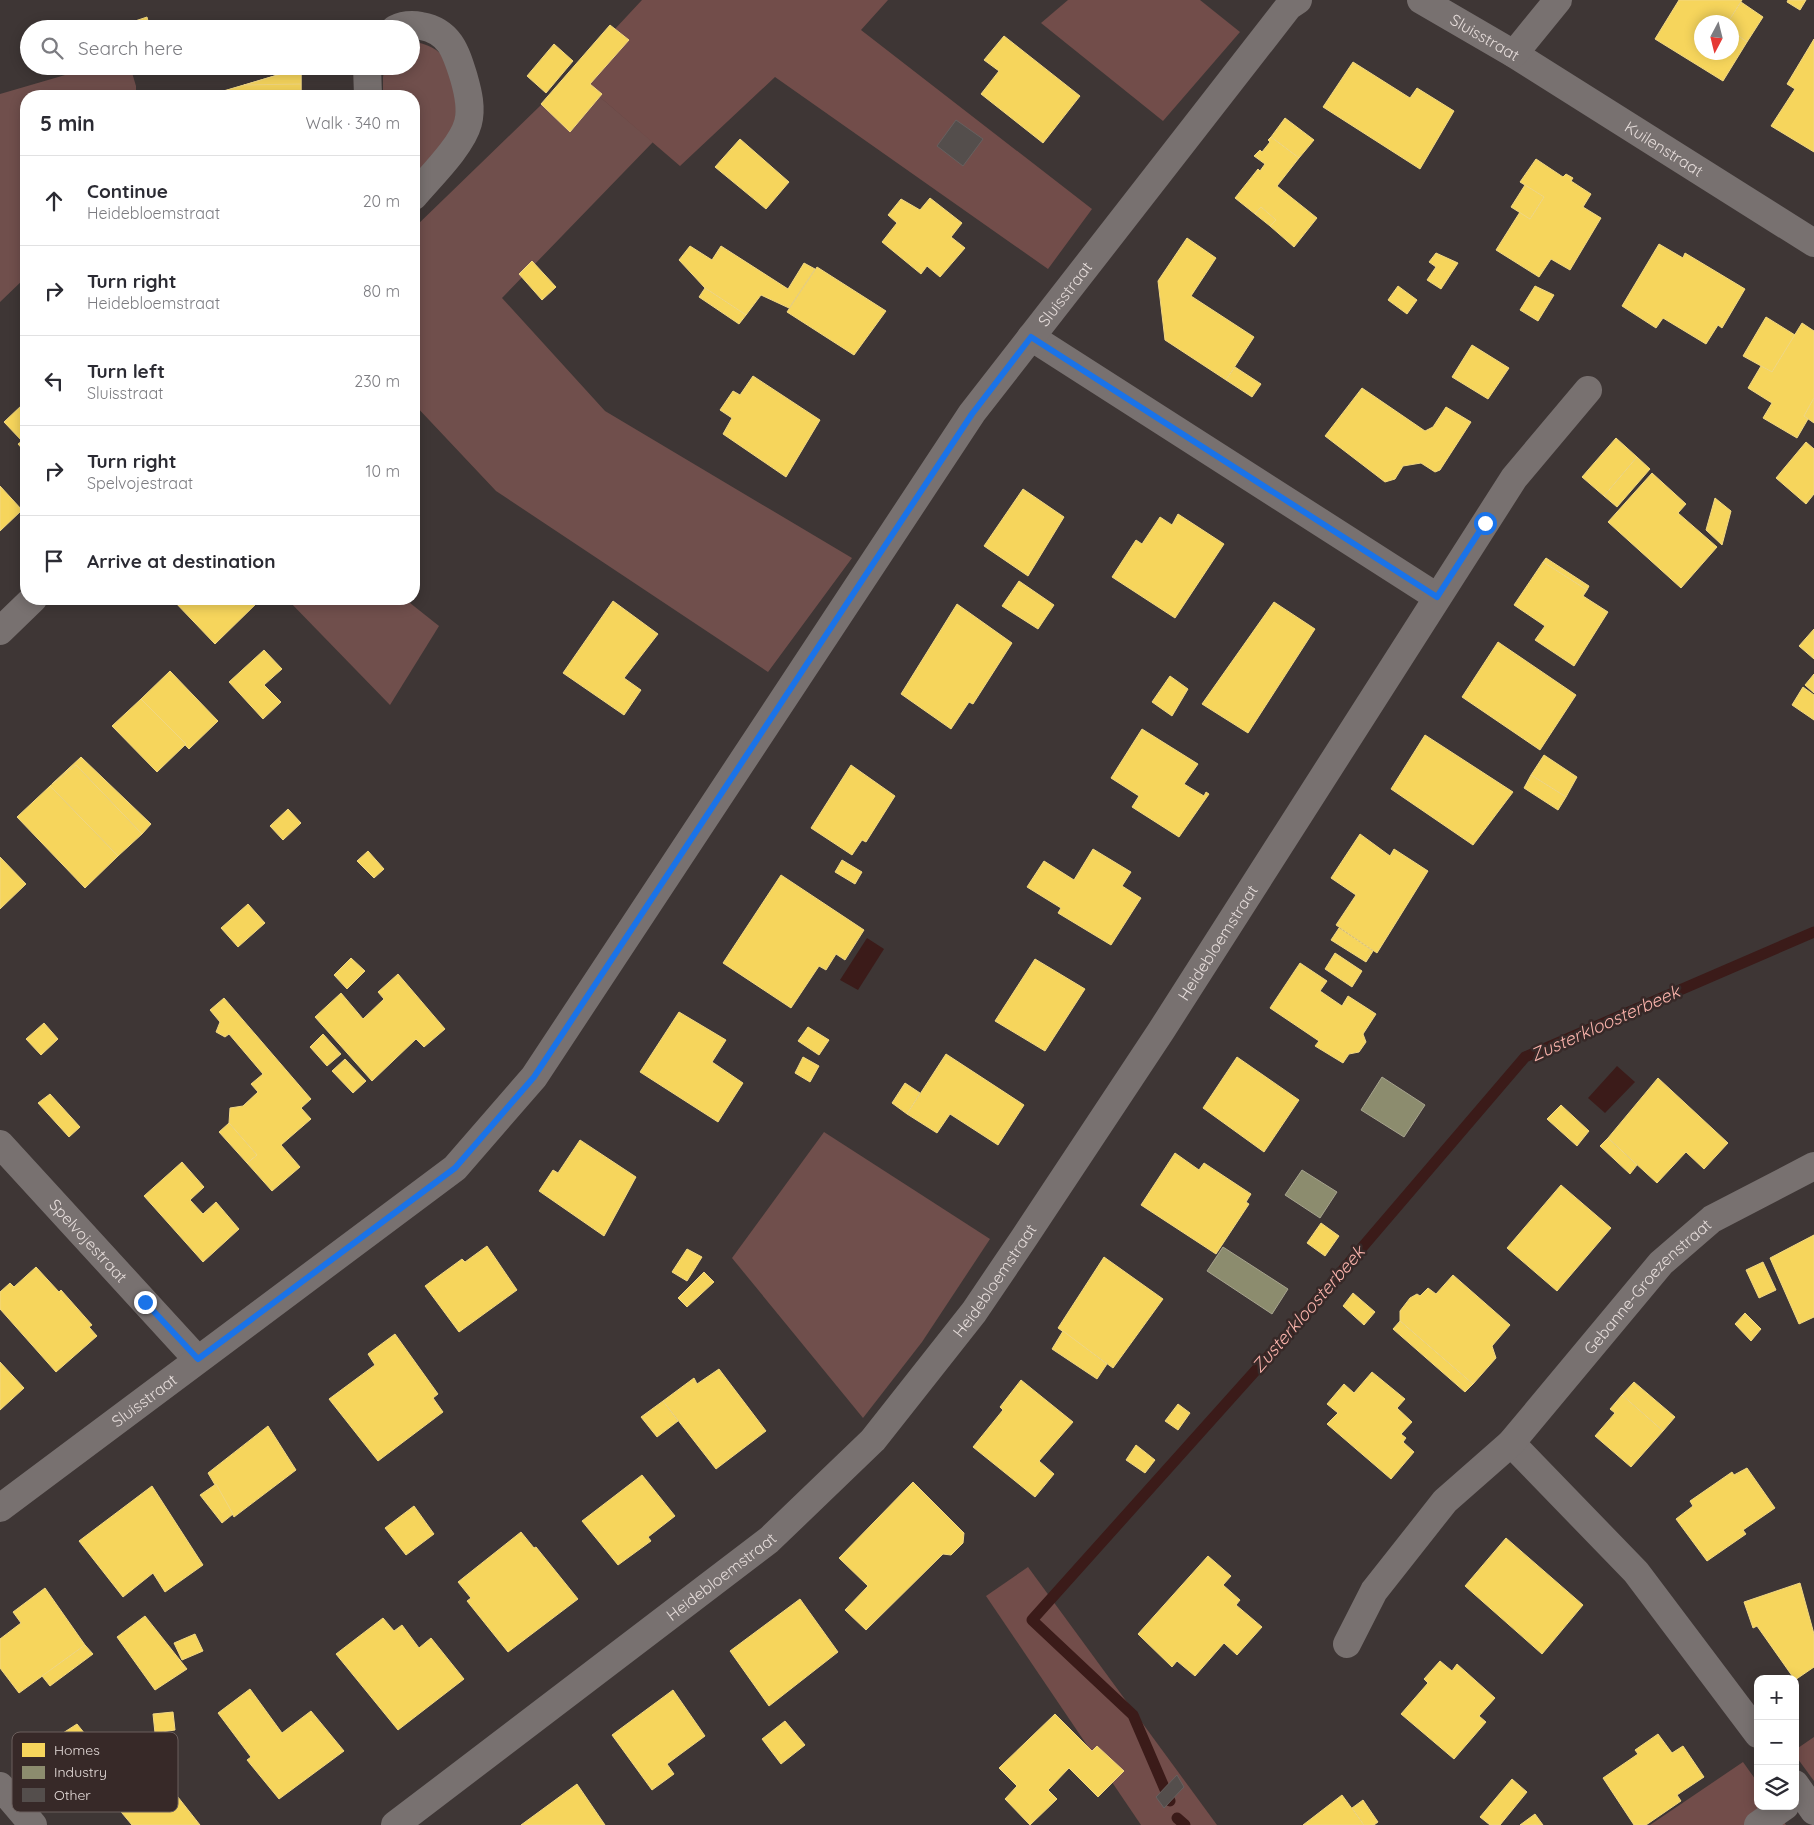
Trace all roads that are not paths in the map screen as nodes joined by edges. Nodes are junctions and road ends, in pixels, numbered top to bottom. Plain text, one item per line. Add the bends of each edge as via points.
1 (1298, 0) edge
2 (1421, 0) edge
3 (1558, 0) edge
4 (420, 26) edge
5 (1514, 54) junction
6 (367, 75) edge
7 (368, 90) edge
8 (420, 189) edge
9 (1814, 243) edge
10 (1031, 337) junction
11 (1588, 390) dead end
12 (1437, 597) junction
13 (27, 605) edge
14 (0, 630) edge
15 (0, 1144) edge
16 (1814, 1166) edge
17 (198, 1359) junction
18 (1511, 1443) junction
19 (0, 1508) edge
20 (1347, 1644) dead end
21 (1754, 1729) edge
22 (0, 1786) edge
23 (1801, 1797) edge
24 (12, 1800) edge
25 (22, 1812) edge
26 (33, 1825) edge
27 (395, 1825) edge
28 (1758, 1825) edge

1 - 10 street, Sluisstraat via 1289,6
2 - 5 street, Sluisstraat
3 - 5 street, Sluisstraat
4 - 8 street via 434,28 447,38 458,56 470,107 468,124 459,142
5 - 9 street, Kuilenstraat
6 - 7 street
10 - 12 street
10 - 17 street, Sluisstraat via 966,422 534,1077 455,1168
11 - 12 street, Heidebloemstraat via 1514,478
12 - 27 street, Heidebloemstraat via 1161,1031 991,1287 873,1440 769,1540
13 - 14 street
15 - 17 street, Spelvojestraat
16 - 18 street, Gebanne-Groezenstraat via 1712,1219 1661,1262
17 - 19 street, Sluisstraat
18 - 20 street, Gebanne-Groezenstraat via 1445,1501 1374,1591
18 - 21 street via 1636,1572
22 - 24 street
23 - 28 street
25 - 26 street

